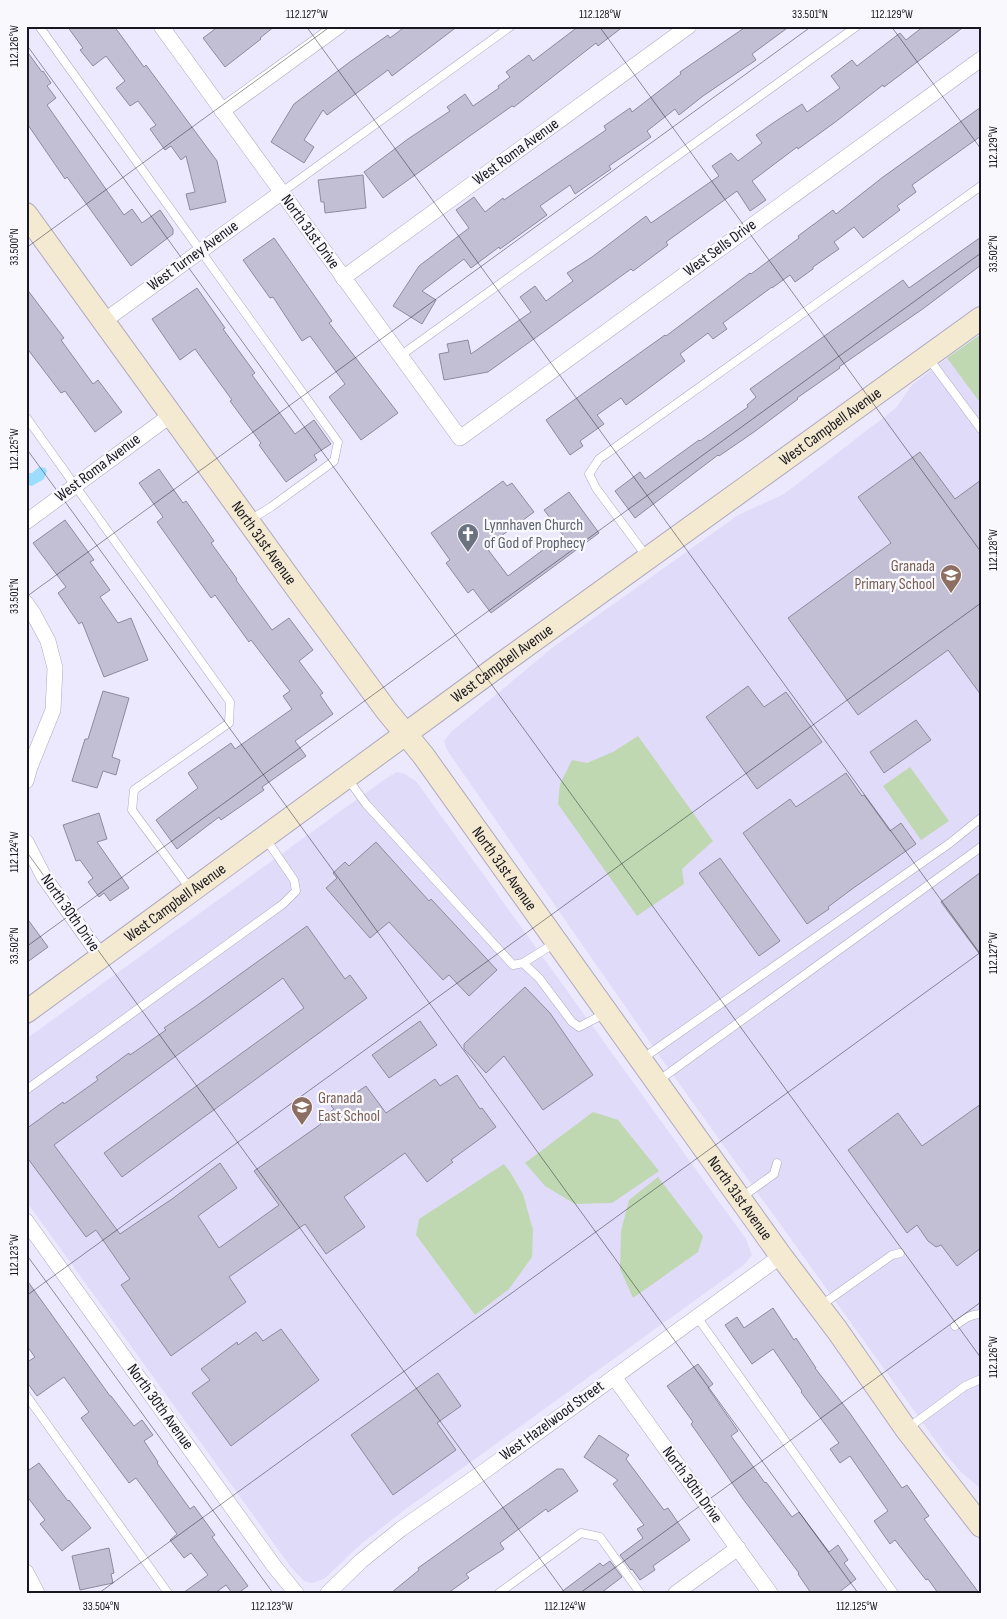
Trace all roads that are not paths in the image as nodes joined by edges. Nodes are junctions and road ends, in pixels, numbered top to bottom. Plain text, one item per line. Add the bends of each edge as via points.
1 (39, 26) edge
2 (339, 26) edge
3 (511, 26) edge
4 (689, 26) edge
5 (857, 26) edge
6 (164, 27) edge
7 (981, 58) edge
8 (222, 111) junction
9 (981, 186) edge
10 (282, 192) junction
11 (26, 214) edge
12 (200, 251) junction
13 (343, 278) junction
14 (981, 318) edge
15 (104, 321) junction
16 (400, 356) junction
17 (927, 357) junction
18 (171, 414) junction
19 (26, 417) edge
20 (981, 429) edge
21 (460, 438) joint
22 (76, 485) junction
23 (248, 521) junction
24 (26, 522) edge
25 (648, 558) junction
26 (26, 603) edge
27 (406, 734) junction
28 (346, 778) junction
29 (26, 781) edge
30 (981, 818) edge
31 (265, 838) junction
32 (26, 842) edge
33 (981, 847) edge
34 (192, 891) junction
35 (558, 941) junction
36 (101, 957) junction
37 (523, 963) junction
38 (26, 1012) edge
39 (608, 1012) junction
40 (642, 1059) junction
41 (658, 1081) junction
42 (26, 1090) edge
43 (777, 1163) dead end
44 (740, 1198) junction
45 (26, 1221) edge
46 (900, 1253) dead end
47 (781, 1256) junction
48 (819, 1306) junction
49 (981, 1314) edge
50 (697, 1317) junction
51 (955, 1326) dead end
52 (614, 1377) junction
53 (981, 1379) edge
54 (26, 1395) edge
55 (906, 1429) junction
56 (981, 1526) edge
57 (738, 1548) junction
58 (26, 1572) edge
59 (37, 1593) edge
60 (168, 1593) edge
61 (296, 1593) edge
62 (328, 1593) edge
63 (499, 1593) edge
64 (640, 1593) edge
65 (676, 1593) edge
66 (770, 1593) edge
67 (894, 1593) edge

1 - 12 lane
2 - 8 street
3 - 10 lane
4 - 13 street, West Roma Avenue
5 - 16 lane
6 - 8 street, North 31st Drive
7 - 21 street, West Sells Drive
8 - 10 street, North 31st Drive
9 - 25 lane via 600,460 589,474
10 - 12 street, West Turney Avenue
10 - 13 street, North 31st Drive
11 - 15 street, North 31st Avenue
12 - 15 street, West Turney Avenue
12 - 23 lane via 338,442 334,461
13 - 16 street, North 31st Drive
14 - 17 street, West Campbell Avenue
15 - 18 street, North 31st Avenue
16 - 21 street, North 31st Drive
17 - 20 lane
17 - 25 street, West Campbell Avenue
18 - 22 street, West Roma Avenue
18 - 23 street, North 31st Avenue
19 - 22 lane
22 - 24 street, West Roma Avenue
22 - 34 lane via 230,702 229,723 134,790 132,810
23 - 27 street, North 31st Avenue
25 - 27 street, West Campbell Avenue
26 - 29 street via 48,641 55,668 53,710
27 - 28 street, West Campbell Avenue
27 - 35 street, North 31st Avenue
28 - 31 street, West Campbell Avenue
28 - 37 lane via 513,965
30 - 40 lane
31 - 34 street, West Campbell Avenue
31 - 42 lane via 294,880 296,891 283,904
32 - 36 street, North 30th Drive via 44,877
33 - 41 lane
34 - 36 street, West Campbell Avenue
35 - 37 lane
35 - 39 street, North 31st Avenue
36 - 38 street, West Campbell Avenue
37 - 39 lane via 579,1027
39 - 40 street, North 31st Avenue
40 - 41 street, North 31st Avenue
41 - 44 street, North 31st Avenue
43 - 44 lane via 774,1174
44 - 47 street, North 31st Avenue
45 - 61 street, North 30th Avenue
46 - 48 lane via 892,1255
47 - 48 street, North 31st Avenue
47 - 50 street, West Hazelwood Street
48 - 55 street, North 31st Avenue
49 - 51 lane via 964,1318
50 - 52 street, West Hazelwood Street
50 - 67 lane
52 - 57 street, North 30th Drive
52 - 62 street, West Hazelwood Street via 401,1529
53 - 55 lane via 965,1386
54 - 60 lane
55 - 56 street, North 31st Avenue
57 - 65 street
57 - 66 street, North 30th Drive
58 - 59 street
63 - 64 lane via 581,1534 600,1536

